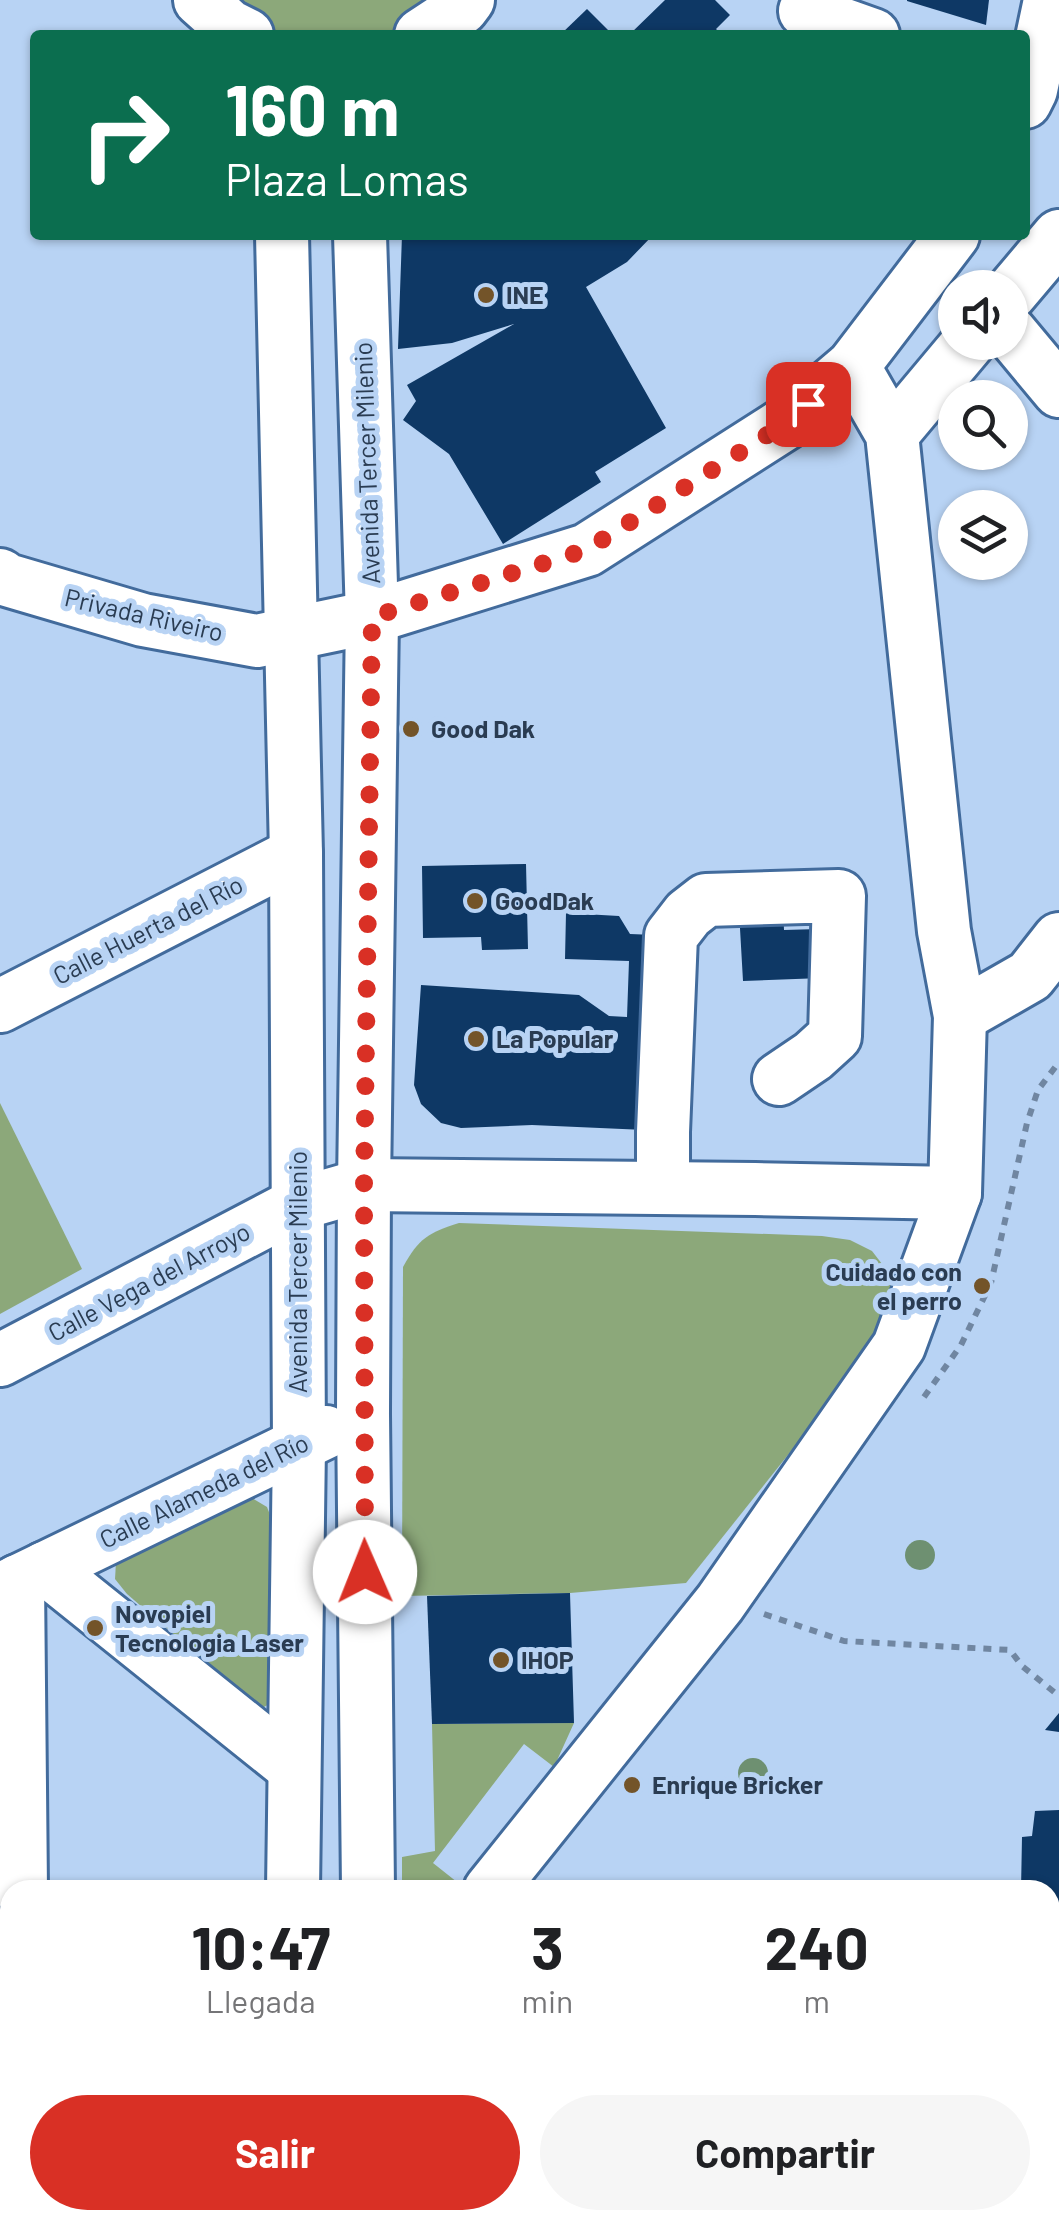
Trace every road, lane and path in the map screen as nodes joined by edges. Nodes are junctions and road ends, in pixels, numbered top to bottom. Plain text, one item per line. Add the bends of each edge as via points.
1 (200, 0) edge
2 (468, 0) edge
3 (1050, 0) edge
4 (805, 11) dead end
5 (238, 30) edge
6 (429, 30) edge
7 (859, 30) edge
8 (1030, 81) edge
9 (1059, 236) edge
10 (282, 240) edge
11 (360, 240) edge
12 (949, 240) edge
13 (1028, 273) edge
14 (1028, 354) edge
15 (954, 360) edge
16 (854, 366) junction
17 (1059, 391) edge
18 (892, 434) junction
19 (0, 576) edge
20 (372, 617) junction
21 (291, 634) junction
22 (296, 854) junction
23 (1059, 939) edge
24 (2, 1002) edge
25 (960, 1016) junction
26 (779, 1079) dead end
27 (364, 1185) junction
28 (663, 1188) junction
29 (955, 1193) junction
30 (298, 1204) junction
31 (0, 1360) edge
32 (363, 1414) junction
33 (299, 1445) junction
34 (21, 1579) edge
35 (758, 1612) dead end
36 (1059, 1696) edge
37 (294, 1768) junction
38 (21, 1880) edge
39 (293, 1880) edge
40 (368, 1880) edge
41 (498, 1880) edge

1 - 5 street
2 - 6 street
3 - 8 street
4 - 7 street
9 - 13 street
10 - 21 street, Avenida Tercer Milenio
11 - 20 street, Avenida Tercer Milenio
12 - 16 street, Privada Riveiro
14 - 17 street
15 - 18 street
16 - 18 street
16 - 20 street, Privada Riveiro via 786,423 586,550
18 - 25 street via 944,931
19 - 21 street, Privada Riveiro via 143,620 258,641
20 - 21 street, Privada Riveiro
20 - 27 street, Avenida Tercer Milenio
21 - 22 street, Avenida Tercer Milenio
22 - 24 street, Calle Huerta del Río
22 - 30 street, Avenida Tercer Milenio
23 - 25 street via 1030,976
25 - 29 street
26 - 28 street via 834,1036 839,896 706,900 672,936
27 - 28 street, Calle Vega del Arroyo
27 - 30 street, Calle Vega del Arroyo
27 - 32 street, Avenida Tercer Milenio
28 - 29 street, Calle Vega del Arroyo
29 - 41 street via 899,1346 720,1603
30 - 31 street, Calle Vega del Arroyo
30 - 33 street, Avenida Tercer Milenio
32 - 33 street, Calle Alameda del Río
32 - 40 street, Avenida Tercer Milenio
33 - 34 street, Calle Alameda del Río
33 - 37 street, Avenida Tercer Milenio
34 - 37 street
34 - 38 street
35 - 36 path via 844,1641 1010,1650
37 - 39 street, Avenida Tercer Milenio

